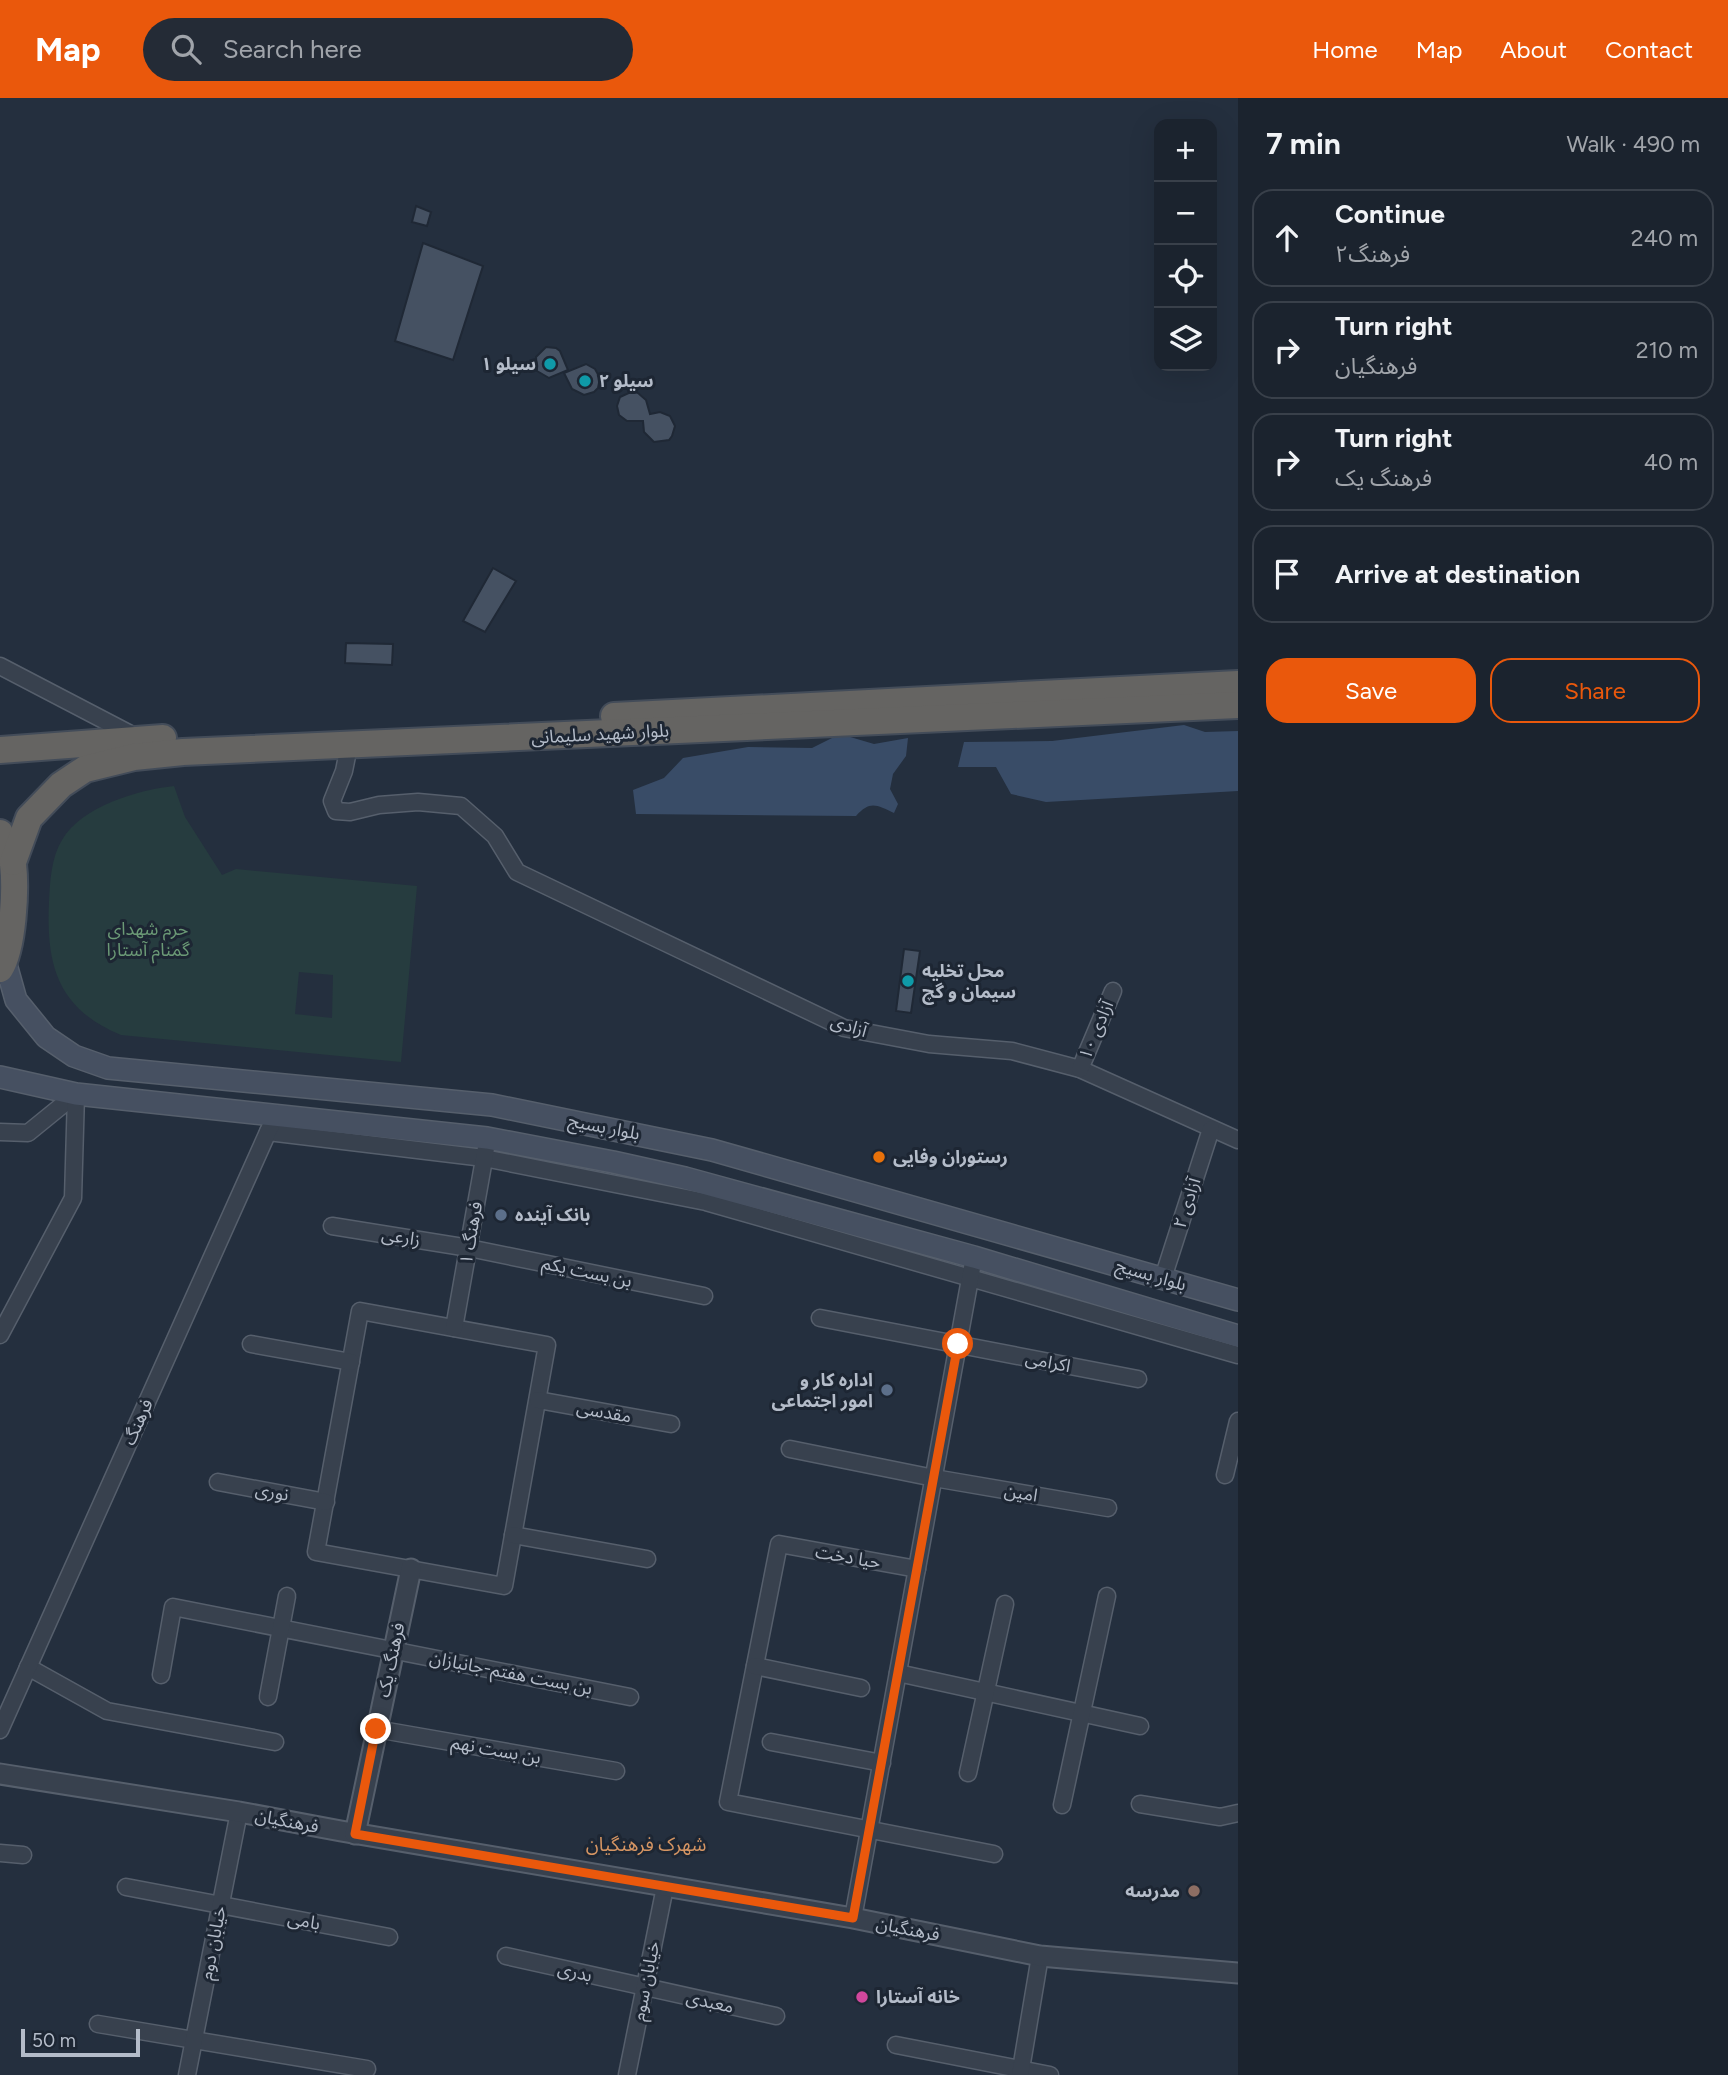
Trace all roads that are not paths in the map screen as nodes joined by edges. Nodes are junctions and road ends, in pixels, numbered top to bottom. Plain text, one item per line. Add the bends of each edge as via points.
1 (0, 666) edge
2 (1238, 684) edge
3 (1238, 705) edge
4 (140, 739) junction
5 (349, 746) junction
6 (0, 750) edge
7 (0, 833) edge
8 (13, 862) junction
9 (3, 965) edge
10 (1113, 992) dead end
11 (1080, 1069) junction
12 (0, 1077) edge
13 (76, 1094) junction
14 (492, 1105) junction
15 (272, 1123) junction
16 (1211, 1129) junction
17 (0, 1132) edge
18 (1238, 1140) edge
19 (486, 1148) junction
20 (332, 1226) dead end
21 (469, 1248) junction
22 (974, 1257) junction
23 (1163, 1278) junction
24 (970, 1279) junction
25 (704, 1296) dead end
26 (1238, 1300) edge
27 (820, 1318) dead end
28 (454, 1328) junction
29 (0, 1335) edge
30 (1238, 1336) edge
31 (251, 1344) dead end
32 (958, 1344) junction
33 (1238, 1355) edge
34 (351, 1362) junction
35 (1138, 1379) dead end
36 (538, 1400) junction
37 (1238, 1422) edge
38 (671, 1424) dead end
39 (790, 1449) dead end
40 (1225, 1475) dead end
41 (934, 1478) junction
42 (218, 1482) dead end
43 (326, 1502) junction
44 (1108, 1508) dead end
45 (513, 1535) junction
46 (647, 1559) dead end
47 (411, 1569) junction
48 (917, 1569) junction
49 (1107, 1596) dead end
50 (287, 1597) dead end
51 (1005, 1604) dead end
52 (282, 1627) junction
53 (393, 1649) junction
54 (28, 1667) junction
55 (755, 1667) junction
56 (898, 1673) junction
57 (161, 1675) dead end
58 (861, 1688) dead end
59 (986, 1692) junction
60 (268, 1697) dead end
61 (629, 1697) dead end
62 (1082, 1713) junction
63 (1140, 1726) dead end
64 (376, 1729) junction
65 (0, 1730) edge
66 (275, 1742) dead end
67 (771, 1742) dead end
68 (881, 1763) junction
69 (616, 1771) dead end
70 (968, 1773) dead end
71 (0, 1774) edge
72 (1140, 1804) dead end
73 (1062, 1805) dead end
74 (239, 1812) junction
75 (1238, 1813) edge
76 (869, 1830) junction
77 (355, 1834) junction
78 (0, 1853) edge
79 (23, 1854) dead end
80 (994, 1854) dead end
81 (126, 1887) dead end
82 (665, 1887) junction
83 (220, 1906) junction
84 (853, 1918) junction
85 (389, 1937) dead end
86 (1040, 1955) junction
87 (506, 1956) dead end
88 (1238, 1973) edge
89 (645, 1988) junction
90 (776, 2016) dead end
91 (98, 2024) dead end
92 (194, 2040) junction
93 (896, 2045) dead end
94 (368, 2069) dead end
95 (1020, 2072) edge
96 (187, 2075) edge
97 (627, 2075) edge
98 (1050, 2075) edge

1 - 4 street
2 - 4 highway, بلوار شهید سلیمانی
3 - 5 highway, بلوار شهید سلیمانی
4 - 6 highway, بلوار شهید سلیمانی
5 - 8 highway, بلوار شهید سلیمانی via 183,752 85,769 61,785 29,818
5 - 11 street, آزادی via 332,801 336,811 418,802 461,806 495,836 517,872 844,1028 929,1044 1012,1051
7 - 8 highway
8 - 9 highway via 12,912
9 - 14 main road, بلوار بسیج via 16,1000 46,1037 74,1056 108,1068
10 - 11 street, آزادی ۱۰
11 - 16 street, آزادی
12 - 13 main road, بلوار بسیج
13 - 15 main road, بلوار بسیج
13 - 17 street via 28,1133
13 - 29 street via 73,1198
14 - 19 main road
14 - 23 main road, بلوار بسیج via 712,1150
15 - 19 main road, بلوار بسیج
15 - 54 street, فرهنگ
16 - 18 street, آزادی
16 - 23 street, آزادی ۲
19 - 21 street, فرهنگ ۱
19 - 22 main road, بلوار بسیج via 613,1161
19 - 24 street via 706,1202
20 - 21 street, زارعی
21 - 25 street, بن بست یکم
21 - 28 street, فرهنگ ۱
22 - 24 street
22 - 30 main road, بلوار بسیج
23 - 26 main road, بلوار بسیج
24 - 32 street
24 - 33 street
27 - 32 street, اکرامی
28 - 34 street via 360,1311
28 - 36 street via 547,1345
31 - 34 street
32 - 35 street, اکرامی
32 - 41 street
34 - 43 street
36 - 38 street, مقدسی
36 - 45 street
37 - 40 street
39 - 41 street, امین
41 - 44 street, امین
41 - 48 street
42 - 43 street, نوری
43 - 47 street via 316,1552
45 - 46 street
45 - 47 street via 504,1586
47 - 53 street, فرهنگ یک
48 - 55 street, حیا دخت via 779,1544
48 - 56 street
49 - 62 street
50 - 52 street
51 - 59 street
52 - 53 street, بن بست هفتم-جانبازان
52 - 57 street, بن بست هفتم-جانبازان via 173,1607
52 - 60 street
53 - 61 street, بن بست هفتم-جانبازان
53 - 64 street, فرهنگ یک
54 - 65 street, فرهنگ
54 - 66 street via 107,1711
55 - 58 street
55 - 76 street via 728,1802
56 - 59 street
56 - 68 street
59 - 62 street
59 - 70 street
62 - 63 street
62 - 73 street
64 - 69 street, بن بست نهم
64 - 77 street, فرهنگ یک
67 - 68 street
68 - 76 street
71 - 74 street, فرهنگیان
72 - 75 street via 1220,1817
74 - 77 street, فرهنگیان
74 - 83 street, خیابان دوم
76 - 80 street
76 - 84 street
77 - 82 street, فرهنگیان
78 - 79 street
81 - 83 street, بامی
82 - 84 street, فرهنگیان
82 - 89 street, خیابان سوم
83 - 85 street, بامی
83 - 92 street, خیابان دوم
84 - 86 street, فرهنگیان
86 - 88 street, فرهنگیان
86 - 95 street
87 - 89 street, بدری
89 - 90 street, معبدی
89 - 97 street, خیابان سوم
91 - 92 street
92 - 94 street
92 - 96 street, خیابان دوم
93 - 95 street
95 - 98 street

